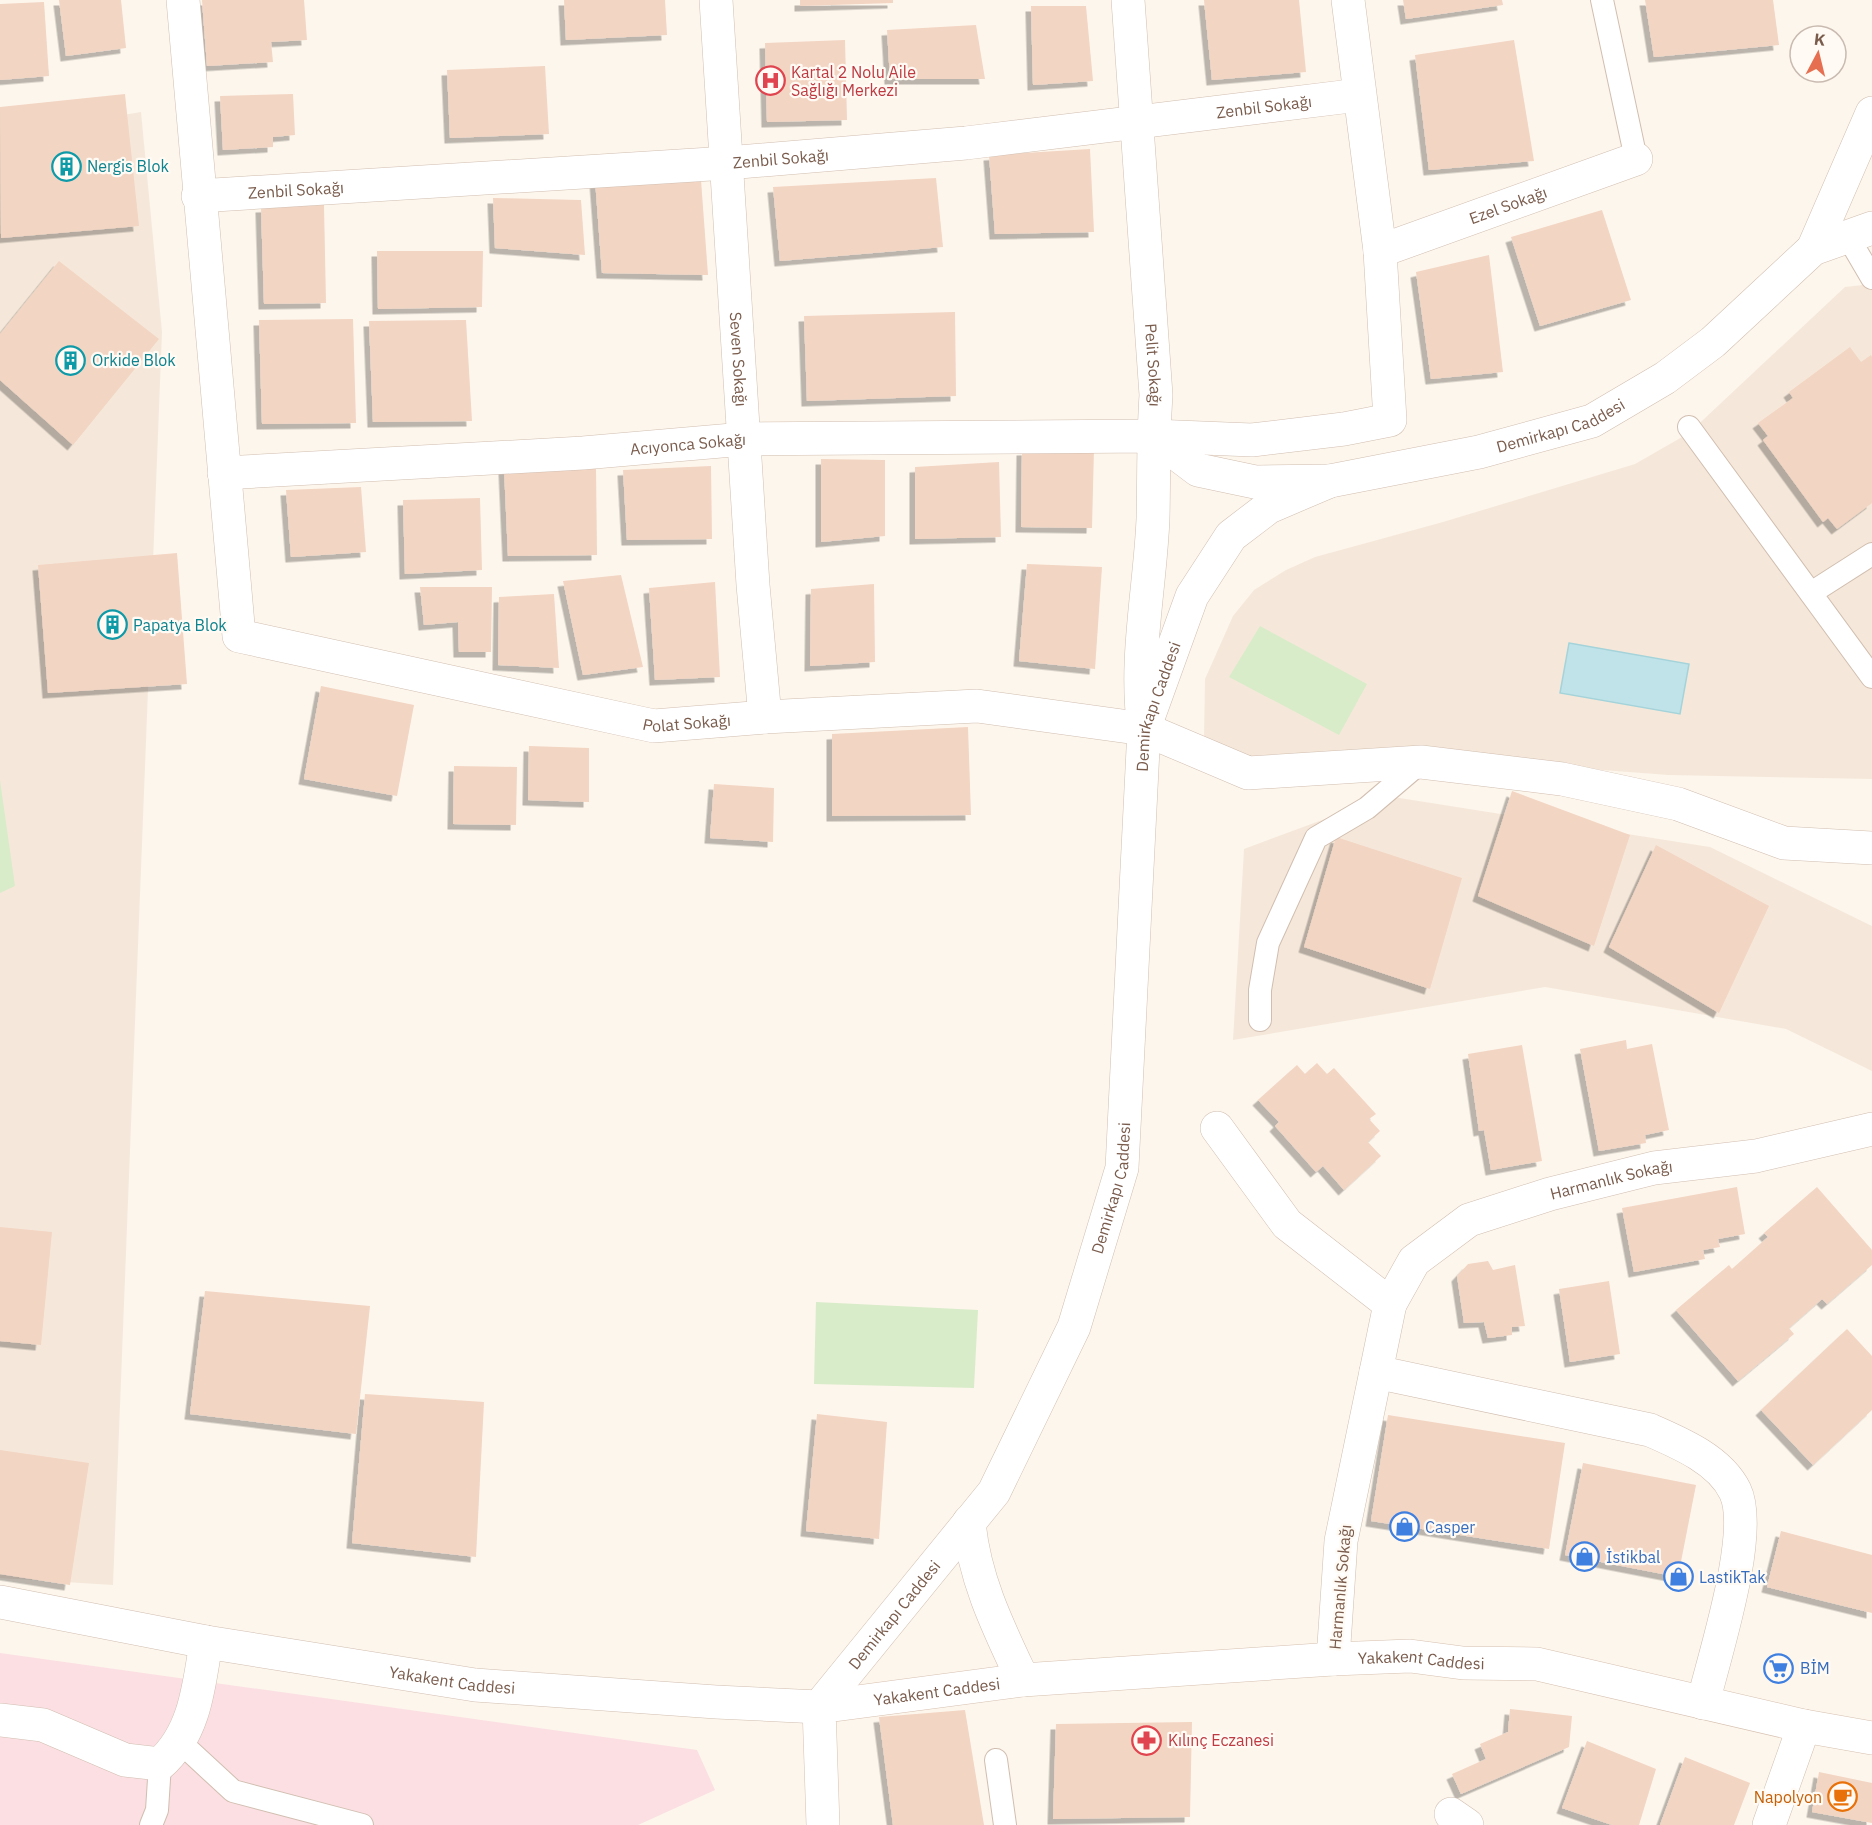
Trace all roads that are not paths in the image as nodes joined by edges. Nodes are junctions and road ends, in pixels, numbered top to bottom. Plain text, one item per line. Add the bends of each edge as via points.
1 (183, 0) edge
2 (716, 0) edge
3 (1128, 0) edge
4 (1348, 0) edge
5 (1602, 0) edge
6 (1359, 95) junction
7 (1872, 113) edge
8 (1138, 121) junction
9 (1636, 159) joint
10 (727, 163) junction
11 (198, 196) junction
12 (1860, 233) edge
13 (1813, 249) junction
14 (1380, 251) junction
15 (1872, 278) edge
16 (1689, 427) dead end
17 (1153, 436) junction
18 (744, 439) junction
19 (224, 473) junction
20 (1330, 481) junction
21 (1872, 554) edge
22 (1811, 593) junction
23 (1872, 677) edge
24 (765, 717) junction
25 (1144, 729) junction
26 (1421, 762) junction
27 (1872, 848) edge
28 (1260, 1020) dead end
29 (1217, 1128) dead end
30 (1872, 1129) edge
31 (1390, 1304) junction
32 (1376, 1372) junction
33 (969, 1522) junction
34 (0, 1602) edge
35 (206, 1642) junction
36 (1333, 1659) junction
37 (1023, 1680) junction
38 (1703, 1703) junction
39 (819, 1707) junction
40 (0, 1720) edge
41 (1804, 1726) junction
42 (1872, 1738) edge
43 (170, 1753) junction
44 (996, 1760) dead end
45 (151, 1825) edge
46 (362, 1825) edge
47 (823, 1825) edge
48 (1005, 1825) edge
49 (1769, 1825) edge

1 - 11 street
2 - 10 street, Seven Sokağı
3 - 8 street, Pelit Sokağı
4 - 6 street
5 - 9 lane
6 - 8 street, Zenbil Sokağı
6 - 14 street
7 - 13 street, Demirkapı Caddesi
8 - 10 street, Zenbil Sokağı via 966,143
8 - 17 street, Pelit Sokağı via 1156,395
9 - 14 street, Ezel Sokağı
10 - 11 street, Zenbil Sokağı
10 - 18 street, Seven Sokağı
11 - 19 street
12 - 13 street, Demirkapı Caddesi
12 - 15 lane
13 - 20 street, Demirkapı Caddesi via 1713,342 1665,378 1592,421 1479,452
14 - 17 street, Acıyonca Sokağı via 1390,420 1252,440
16 - 22 lane
17 - 18 street, Acıyonca Sokağı
17 - 20 street via 1198,470 1255,482
17 - 25 street, Pelit Sokağı via 1153,519 1139,695
18 - 19 street, Acıyonca Sokağı via 583,453
18 - 24 street, Seven Sokağı
19 - 24 street, Polat Sokağı via 239,636 654,726
20 - 25 street, Demirkapı Caddesi via 1269,507 1231,536 1192,596
21 - 22 lane
22 - 23 lane
24 - 25 street, Polat Sokağı via 976,706
25 - 26 street, Polat Sokağı via 1248,773
25 - 33 street, Demirkapı Caddesi via 1122,1168 1074,1327 994,1492
26 - 27 street, Polat Sokağı via 1562,779 1678,804 1784,843
26 - 28 lane via 1366,808 1316,838 1268,943 1260,990
29 - 31 street via 1287,1224
30 - 31 street, Harmanlık Sokağı via 1756,1156 1654,1167 1469,1220 1414,1261
31 - 32 street, Harmanlık Sokağı
32 - 36 street, Harmanlık Sokağı via 1341,1541
32 - 38 street via 1650,1430 1677,1442 1719,1470 1735,1491 1741,1511 1739,1543
33 - 37 street via 972,1555 990,1608
33 - 39 street, Demirkapı Caddesi
34 - 35 street, Yakakent Caddesi
35 - 39 street, Yakakent Caddesi via 475,1685
35 - 43 street via 194,1712
36 - 37 street, Yakakent Caddesi
36 - 38 street, Yakakent Caddesi via 1410,1656 1463,1663 1537,1664
37 - 39 street, Yakakent Caddesi
38 - 41 street, Yakakent Caddesi
39 - 47 street
40 - 43 street via 43,1725 125,1760
41 - 42 street, Yakakent Caddesi
41 - 49 street
43 - 45 lane
43 - 46 lane via 233,1791
44 - 48 lane

